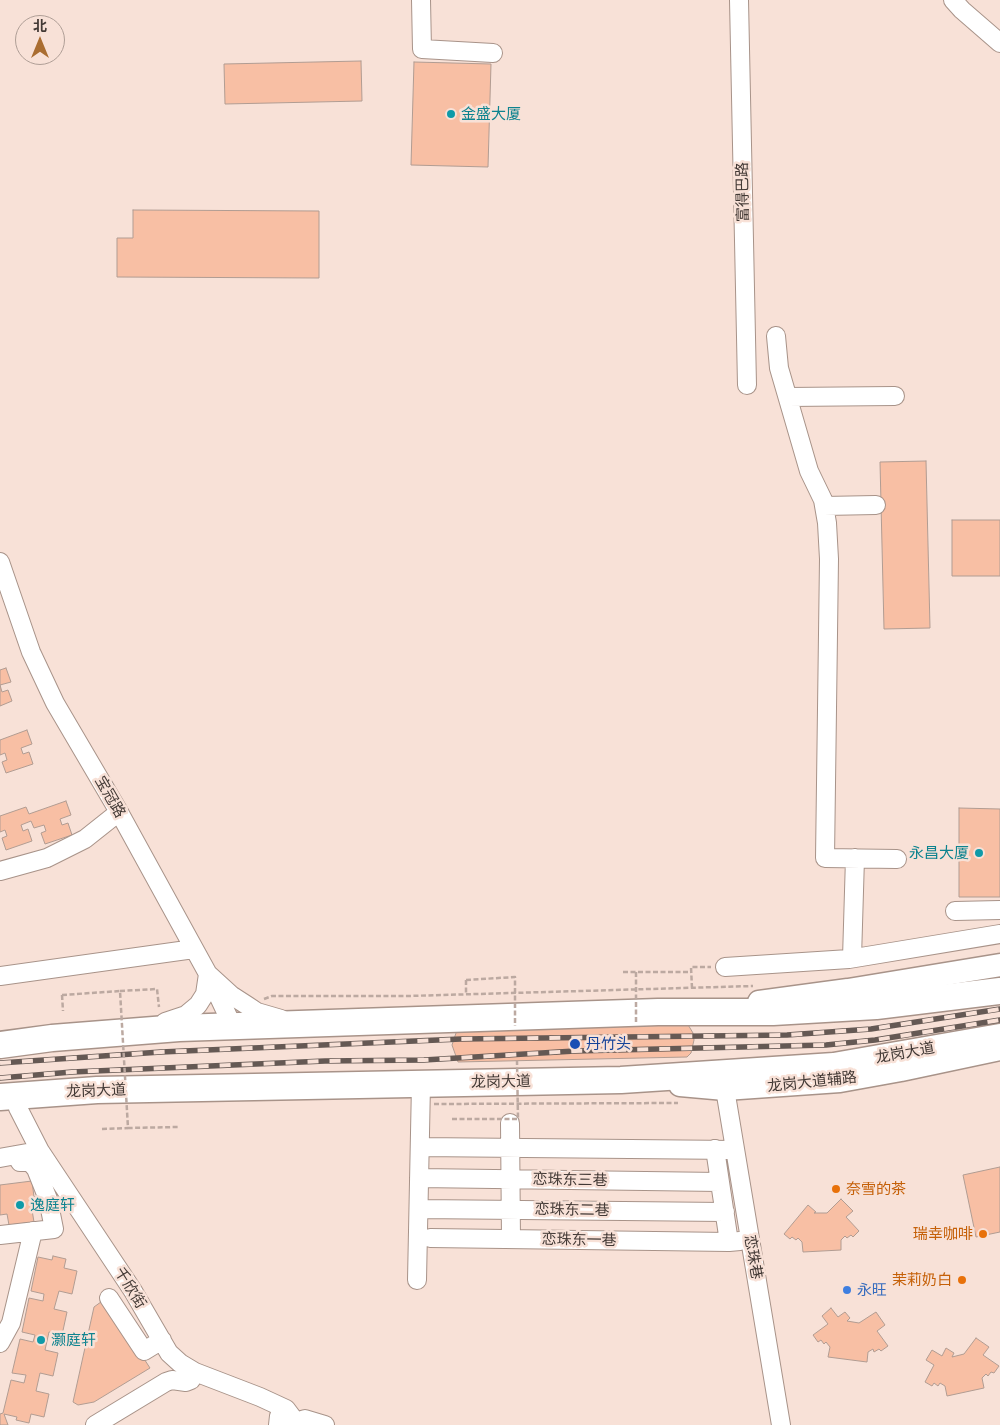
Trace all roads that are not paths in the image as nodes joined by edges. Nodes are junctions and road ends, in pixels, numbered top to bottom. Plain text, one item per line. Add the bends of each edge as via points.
1 (421, 0) edge
2 (739, 0) edge
3 (953, 0) edge
4 (1000, 43) edge
5 (493, 53) dead end
6 (776, 336) dead end
7 (748, 385) dead end
8 (788, 396) junction
9 (895, 396) dead end
10 (876, 505) dead end
11 (824, 506) junction
12 (0, 562) edge
13 (3, 584) edge
14 (119, 812) junction
15 (856, 858) junction
16 (898, 859) dead end
17 (0, 871) edge
18 (1000, 910) edge
19 (956, 911) dead end
20 (1000, 934) edge
21 (194, 949) junction
22 (852, 958) junction
23 (1000, 965) edge
24 (725, 967) road end
25 (208, 974) junction
26 (0, 976) edge
27 (1000, 991) edge
28 (647, 1018) junction
29 (326, 1023) junction
30 (233, 1026) junction
31 (128, 1032) junction
32 (1000, 1037) edge
33 (0, 1045) edge
34 (1000, 1049) edge
35 (621, 1080) junction
36 (421, 1084) junction
37 (725, 1089) junction
38 (8, 1096) edge
39 (510, 1123) dead end
40 (420, 1147) junction
41 (511, 1148) junction
42 (715, 1149) junction
43 (735, 1150) junction
44 (40, 1151) junction
45 (8, 1156) edge
46 (420, 1178) junction
47 (512, 1179) junction
48 (720, 1182) junction
49 (419, 1209) junction
50 (511, 1210) junction
51 (724, 1212) junction
52 (33, 1231) junction
53 (0, 1235) edge
54 (430, 1238) dead end
55 (511, 1239) junction
56 (751, 1241) junction
57 (729, 1242) junction
58 (418, 1280) dead end
59 (109, 1298) dead end
60 (162, 1340) junction
61 (0, 1344) edge
62 (195, 1372) junction
63 (293, 1419) edge
64 (95, 1425) edge
65 (278, 1425) edge
66 (324, 1425) edge
67 (782, 1425) edge

1 - 5 street via 422,49
2 - 7 street, 富得巴路
3 - 4 street
6 - 8 street via 779,368
8 - 9 street
8 - 11 street via 809,470
10 - 11 street
11 - 15 street via 829,559 825,858
12 - 13 street, 宝冠路
13 - 14 street, 宝冠路 via 55,703
14 - 17 street via 85,838 47,858
14 - 21 street, 宝冠路
15 - 16 street
15 - 22 street
18 - 19 street
20 - 22 street
21 - 25 street, 宝冠路
21 - 26 street
22 - 24 street
23 - 28 main road
25 - 29 street via 257,1012 277,1019
25 - 30 street, 宝冠路
25 - 31 street via 205,994 186,1015
27 - 28 highway via 876,1006
28 - 29 highway
29 - 30 highway
30 - 31 highway
31 - 33 highway
32 - 35 highway, 龙岗大道 via 834,1066
34 - 37 main road, 龙岗大道辅路 via 840,1081
35 - 36 highway, 龙岗大道
35 - 37 main road, 龙岗大道辅路
36 - 38 highway, 龙岗大道 via 97,1090
36 - 40 street
37 - 43 street, 恋珠巷
38 - 44 street, 千欣街 via 18,1108
39 - 41 street
40 - 41 street
40 - 46 street
41 - 42 street
41 - 47 street
42 - 43 street
42 - 48 street
43 - 56 street, 恋珠巷
44 - 45 street
44 - 60 street, 千欣街
45 - 52 street via 20,1162 30,1162 48,1199 54,1229
46 - 47 street, 恋珠东三巷
46 - 49 street
47 - 48 street, 恋珠东三巷
47 - 50 street
48 - 51 street
49 - 50 street, 恋珠东二巷
49 - 58 street
50 - 51 street, 恋珠东二巷
50 - 55 street
51 - 57 street
52 - 53 street
52 - 61 street via 11,1323
54 - 55 street, 恋珠东一巷
55 - 57 street, 恋珠东一巷
56 - 57 street, 恋珠东一巷
56 - 67 street, 恋珠巷
59 - 60 street via 144,1351
60 - 62 street, 千欣街 via 169,1353
62 - 63 street, 千欣街 via 260,1397
62 - 64 street via 191,1380 166,1382
63 - 65 street via 279,1416
63 - 66 street

